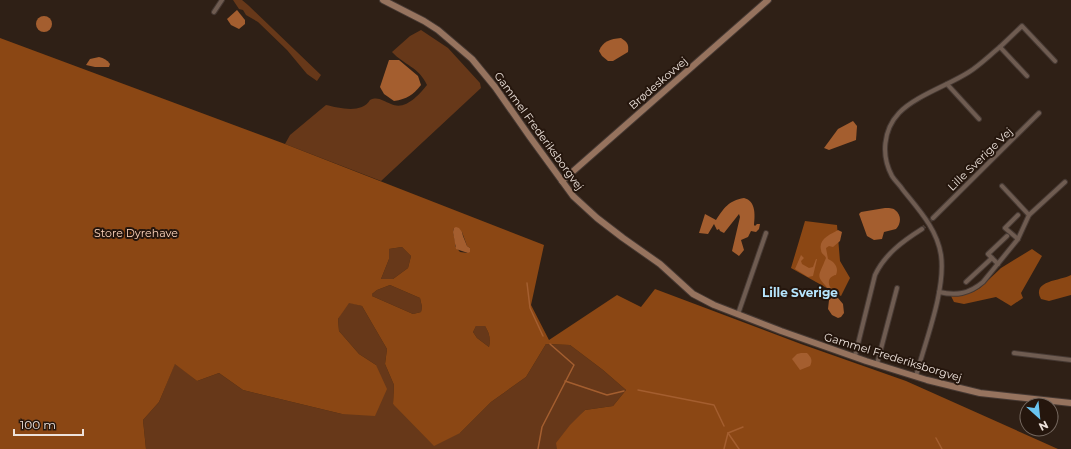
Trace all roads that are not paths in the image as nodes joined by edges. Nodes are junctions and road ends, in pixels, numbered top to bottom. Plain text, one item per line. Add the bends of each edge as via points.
1 (222, 0) edge
2 (383, 0) edge
3 (768, 0) edge
4 (214, 12) dead end
5 (1000, 47) junction
6 (1055, 61) dead end
7 (1027, 76) dead end
8 (947, 84) junction
9 (1040, 113) dead end
10 (979, 119) dead end
11 (562, 181) junction
12 (1065, 182) dead end
13 (1002, 186) dead end
14 (1018, 215) dead end
15 (1029, 215) junction
16 (933, 218) tunnel mouth
17 (922, 229) tunnel mouth
18 (766, 233) dead end
19 (1007, 236) dead end
20 (1018, 239) junction
21 (992, 258) junction
22 (998, 264) junction
23 (966, 282) dead end
24 (897, 288) dead end
25 (939, 292) junction
26 (738, 314) junction
27 (1014, 354) dead end
28 (855, 356) junction
29 (1071, 360) edge
30 (878, 364) junction
31 (916, 376) junction
32 (1071, 402) edge

1 - 4 street
2 - 11 street, Gammel Frederiksborgvej via 438,30 472,59 495,86
3 - 11 street, Brødeskovvej
5 - 6 street via 1022,26
5 - 7 street
5 - 8 street via 969,72
8 - 10 street
8 - 25 street via 910,104 899,113 891,124 885,150 892,176 926,219 935,235 942,264
9 - 16 street, Lille Sverige Vej
11 - 26 street, Gammel Frederiksborgvej via 573,196 596,218 660,264 688,291
12 - 15 street
13 - 15 street
14 - 20 street via 1005,228
15 - 20 street
17 - 28 street via 892,251 880,264
18 - 26 street
19 - 21 street via 988,254
20 - 22 street
21 - 22 street
21 - 23 street
22 - 25 street via 983,282 970,291 956,294
24 - 30 street
25 - 31 street
26 - 28 street, Gammel Frederiksborgvej
27 - 29 street
28 - 30 street, Gammel Frederiksborgvej
30 - 31 street, Gammel Frederiksborgvej
31 - 32 street, Gammel Frederiksborgvej via 980,393

